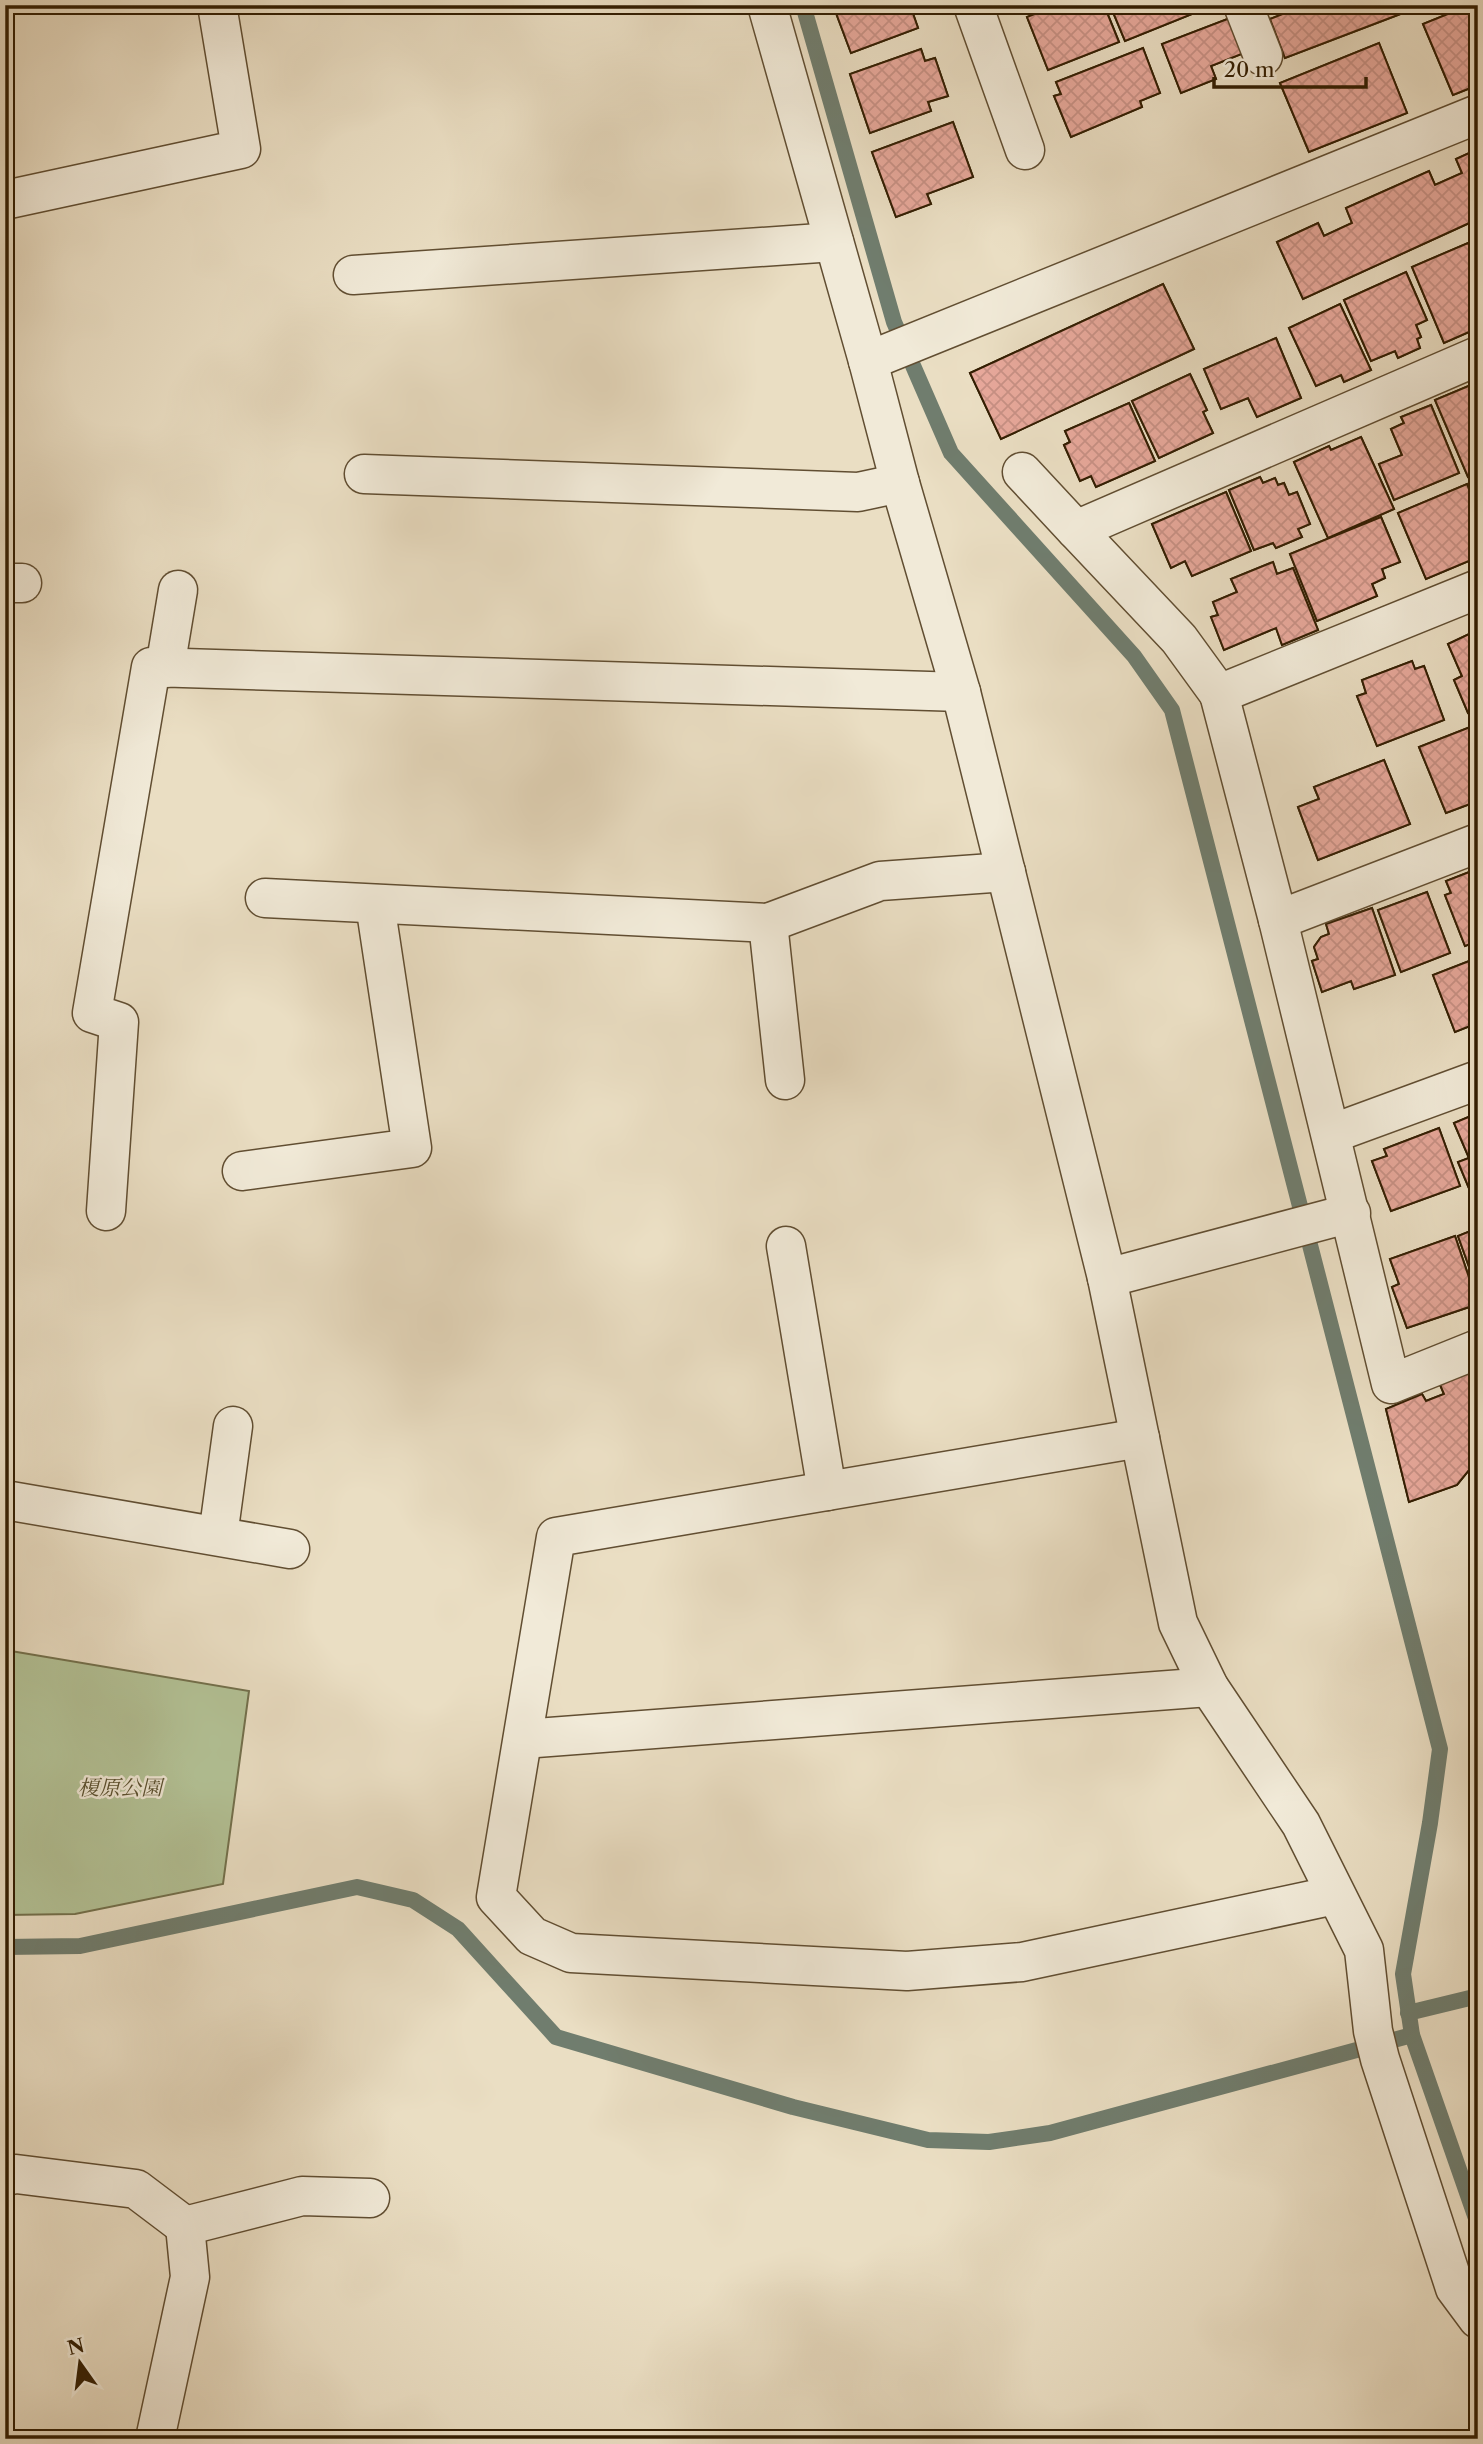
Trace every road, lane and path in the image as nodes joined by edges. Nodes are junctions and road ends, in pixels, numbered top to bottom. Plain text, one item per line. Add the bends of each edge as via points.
1 (217, 5) edge
2 (767, 5) edge
3 (973, 5) edge
4 (1243, 5) edge
5 (1263, 56) dead end
6 (1478, 114) edge
7 (1026, 150) dead end
8 (5, 200) edge
9 (834, 242) junction
10 (353, 275) dead end
11 (1478, 356) edge
12 (868, 361) junction
13 (1022, 472) dead end
14 (364, 474) dead end
15 (900, 483) junction
16 (1076, 530) junction
17 (1478, 589) edge
18 (178, 590) dead end
19 (165, 668) junction
20 (961, 692) junction
21 (1219, 694) junction
22 (1478, 843) edge
23 (1006, 872) junction
24 (265, 898) dead end
25 (375, 904) junction
26 (1278, 920) junction
27 (768, 923) junction
28 (785, 1080) dead end
29 (1478, 1080) edge
30 (1331, 1134) junction
31 (242, 1171) dead end
32 (106, 1211) dead end
33 (1350, 1213) junction
34 (786, 1246) dead end
35 (1107, 1278) junction
36 (1478, 1349) edge
37 (233, 1426) dead end
38 (1140, 1438) junction
39 (827, 1491) junction
40 (5, 1500) edge
41 (218, 1536) junction
42 (290, 1549) dead end
43 (1209, 1687) junction
44 (523, 1738) junction
45 (1335, 1895) junction
46 (5, 2176) edge
47 (370, 2198) dead end
48 (185, 2227) junction
49 (1478, 2319) edge
50 (155, 2439) edge

1 - 8 street via 241,149
2 - 9 street
3 - 7 street
4 - 5 street
6 - 12 street
9 - 10 street
9 - 12 street
11 - 16 street
12 - 15 street
13 - 16 street
14 - 15 street via 858,492
15 - 20 street
16 - 21 street via 1179,639
17 - 21 street
18 - 19 street
19 - 20 street
19 - 32 street via 151,667 92,1013 119,1022
20 - 23 street
21 - 26 street
22 - 26 street
23 - 27 street via 880,881
23 - 35 street
24 - 25 street
25 - 27 street
25 - 31 street via 412,1148
26 - 30 street
27 - 28 street
29 - 30 street
30 - 33 street
33 - 35 street
33 - 36 street via 1391,1384
34 - 39 street
35 - 38 street
37 - 41 street
38 - 39 street
38 - 43 street via 1178,1623
39 - 44 street via 556,1537
40 - 41 street
41 - 42 street
43 - 44 street
43 - 45 street via 1301,1824
44 - 45 street via 496,1897 532,1936 571,1953 920,1970 1022,1962
45 - 49 street via 1364,1950 1376,2045 1455,2288
46 - 48 street via 136,2189
47 - 48 street via 302,2196
48 - 50 street via 190,2277

